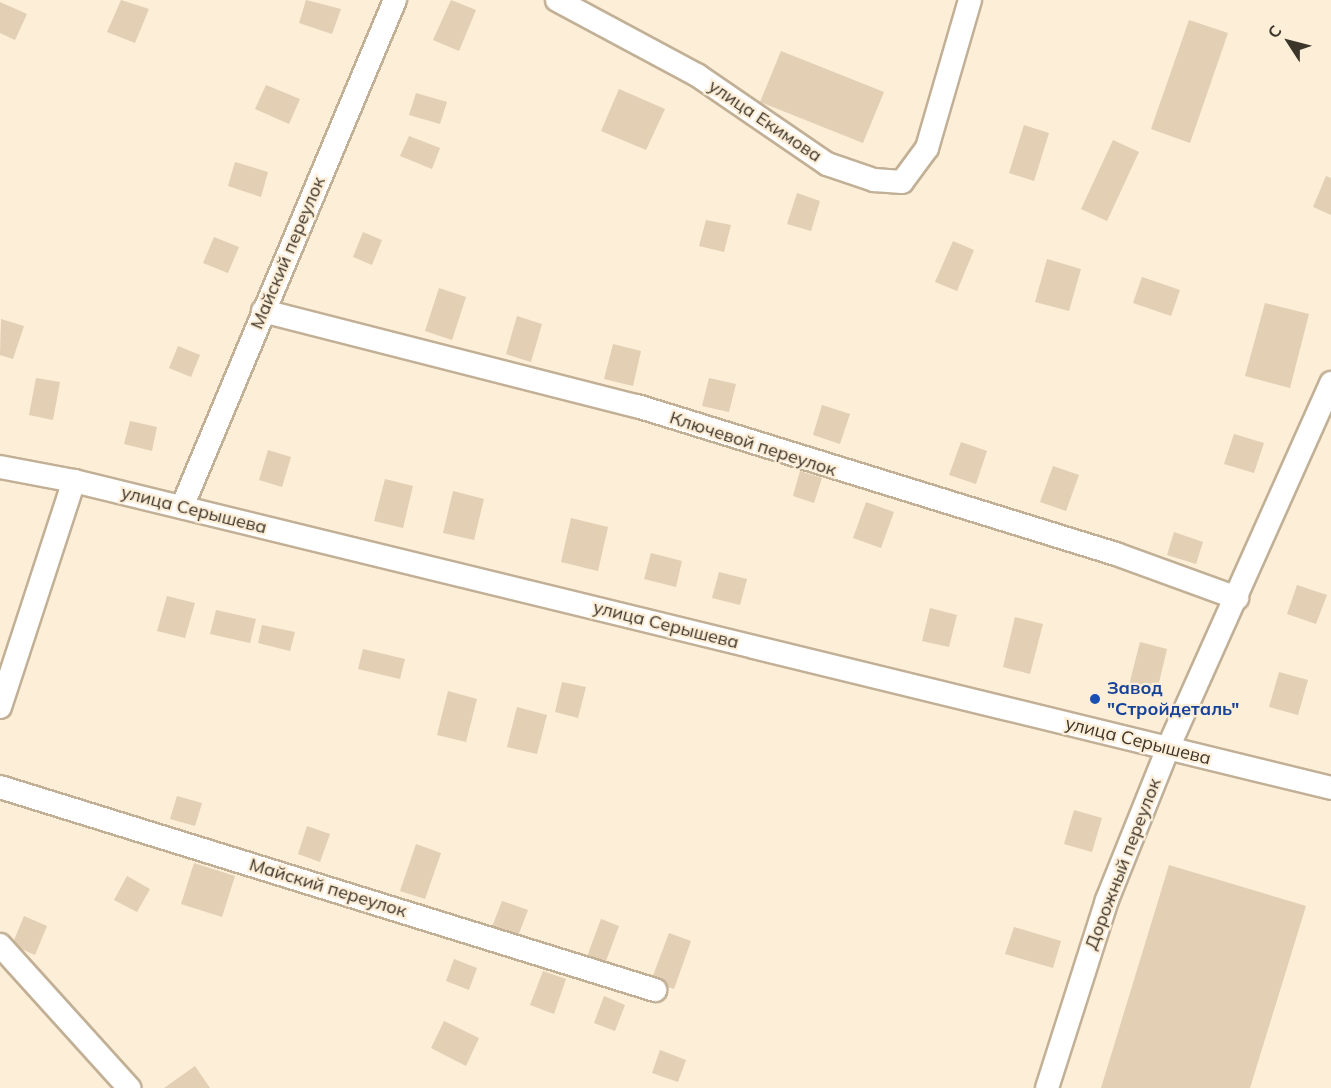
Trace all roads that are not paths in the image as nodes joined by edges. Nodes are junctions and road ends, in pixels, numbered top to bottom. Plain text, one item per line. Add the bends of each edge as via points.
1 (395, 0) edge
2 (557, 0) edge
3 (970, 0) edge
4 (263, 311) junction
5 (1331, 383) edge
6 (0, 467) edge
7 (74, 481) junction
8 (182, 507) junction
9 (1237, 598) junction
10 (0, 707) edge
11 (1168, 748) junction
12 (0, 787) edge
13 (1331, 788) edge
14 (0, 945) edge
15 (655, 990) dead end
16 (129, 1088) edge
17 (1047, 1088) edge

1 - 4 street, Майский переулок
2 - 3 street, улица Екимова via 697,75 827,164 874,180 902,182 927,148
4 - 8 street, Майский переулок
4 - 9 street, Ключевой переулок via 637,406 1116,554
5 - 9 street, Дорожный переулок
6 - 7 street, улица Серышева
7 - 8 street, улица Серышева
7 - 10 street
8 - 11 street, улица Серышева
9 - 11 street, Дорожный переулок
11 - 13 street, улица Серышева
11 - 17 street, Дорожный переулок via 1107,900
12 - 15 street, Майский переулок
14 - 16 street

